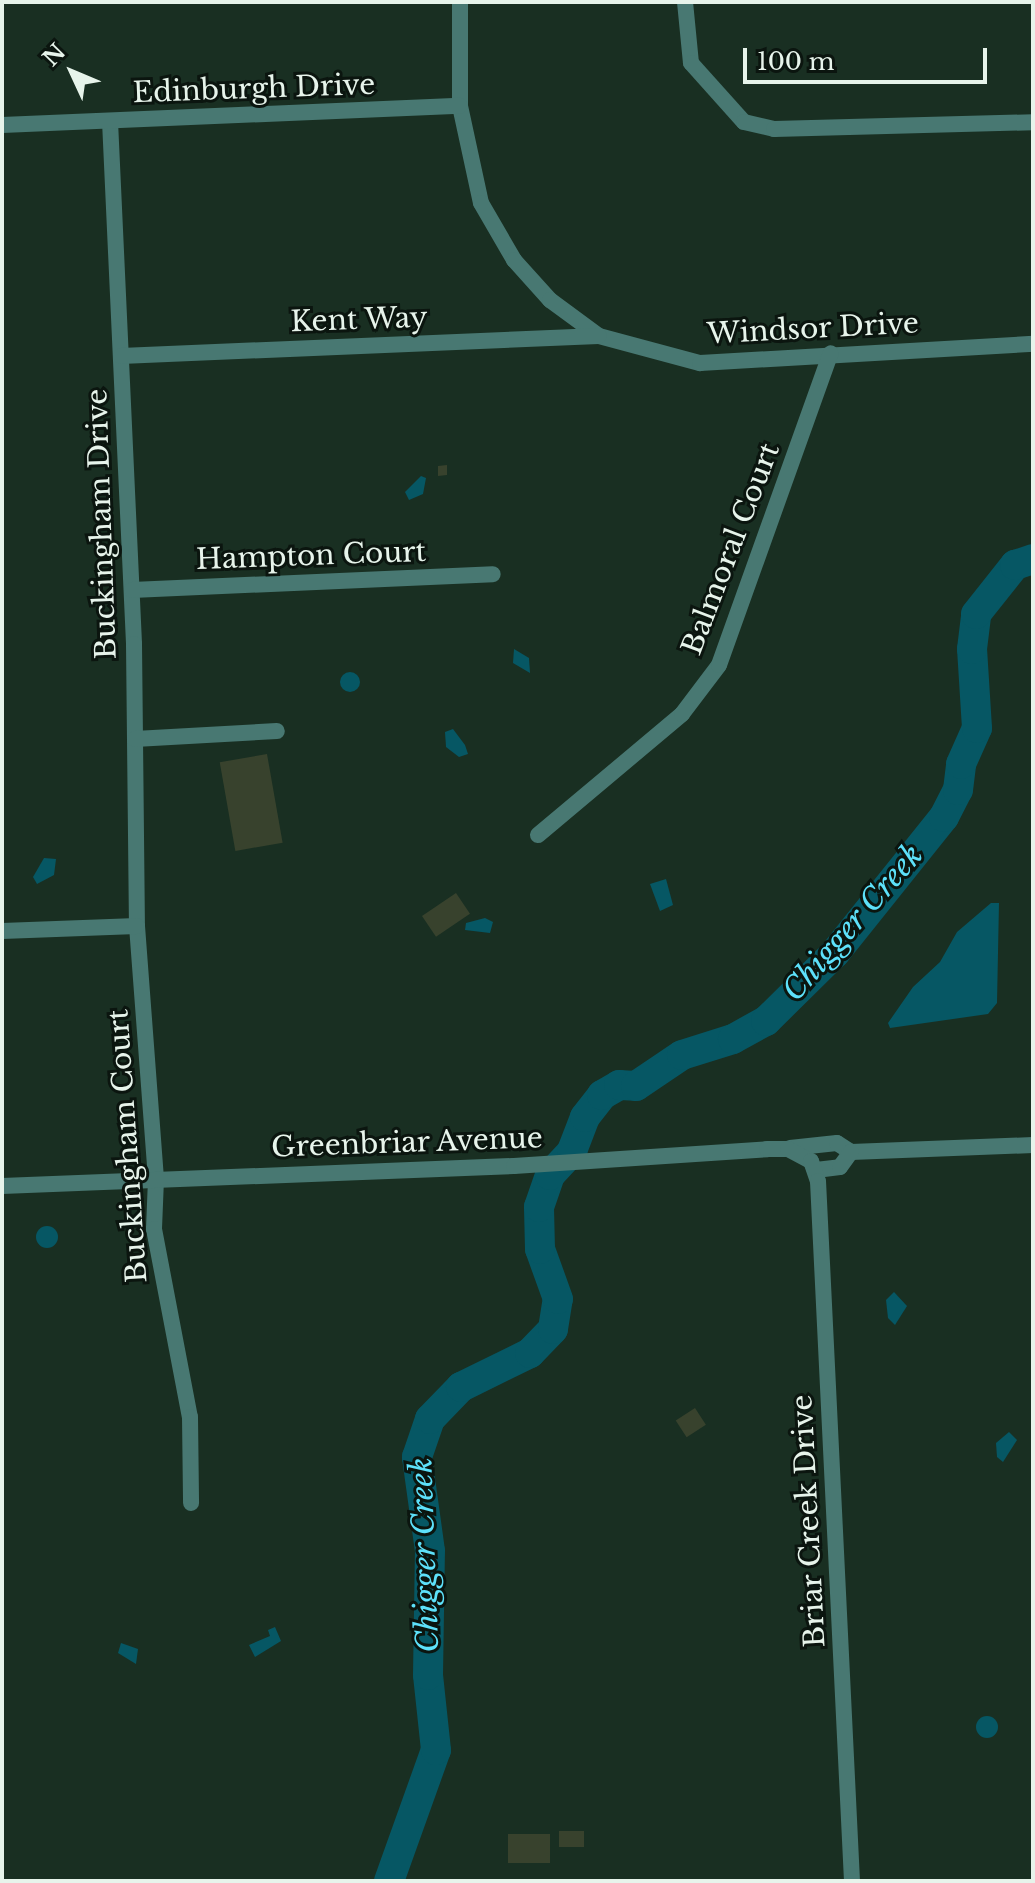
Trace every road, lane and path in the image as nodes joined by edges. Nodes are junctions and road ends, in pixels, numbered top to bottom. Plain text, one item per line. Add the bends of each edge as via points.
1 (460, 2) edge
2 (685, 2) edge
3 (460, 106) junction
4 (110, 121) junction
5 (1033, 122) edge
6 (2, 125) edge
7 (599, 336) junction
8 (1033, 344) edge
9 (831, 353) junction
10 (121, 356) junction
11 (493, 574) dead end
12 (132, 590) junction
13 (277, 731) dead end
14 (135, 739) junction
15 (538, 835) dead end
16 (137, 926) junction
17 (2, 931) edge
18 (1033, 1145) edge
19 (779, 1149) junction
20 (851, 1152) junction
21 (813, 1165) junction
22 (156, 1179) junction
23 (2, 1186) edge
24 (191, 1503) dead end
25 (852, 1881) edge

1 - 3 street, Windsor Drive
2 - 5 street via 691,63 744,122 774,129
3 - 4 street, Edinburgh Drive
3 - 7 street, Windsor Drive via 481,203 514,260 550,300
4 - 6 street, Edinburgh Drive
4 - 10 street, Buckingham Drive
7 - 9 street, Windsor Drive via 700,363
7 - 10 street, Kent Way
8 - 9 street, Windsor Drive
9 - 15 street, Balmoral Court via 719,665 682,714
10 - 12 street, Buckingham Drive
11 - 12 street, Hampton Court
12 - 14 street, Buckingham Drive
13 - 14 street
14 - 16 street, Buckingham Drive
16 - 17 street
16 - 22 street, Buckingham Court
18 - 20 street
19 - 20 street via 837,1143
19 - 21 street, Greenbriar Avenue
19 - 22 street, Greenbriar Avenue via 514,1166
20 - 21 street via 840,1167
21 - 25 street, Briar Creek Drive
22 - 23 street, Greenbriar Avenue
22 - 24 street, Buckingham Court via 154,1229 190,1417

